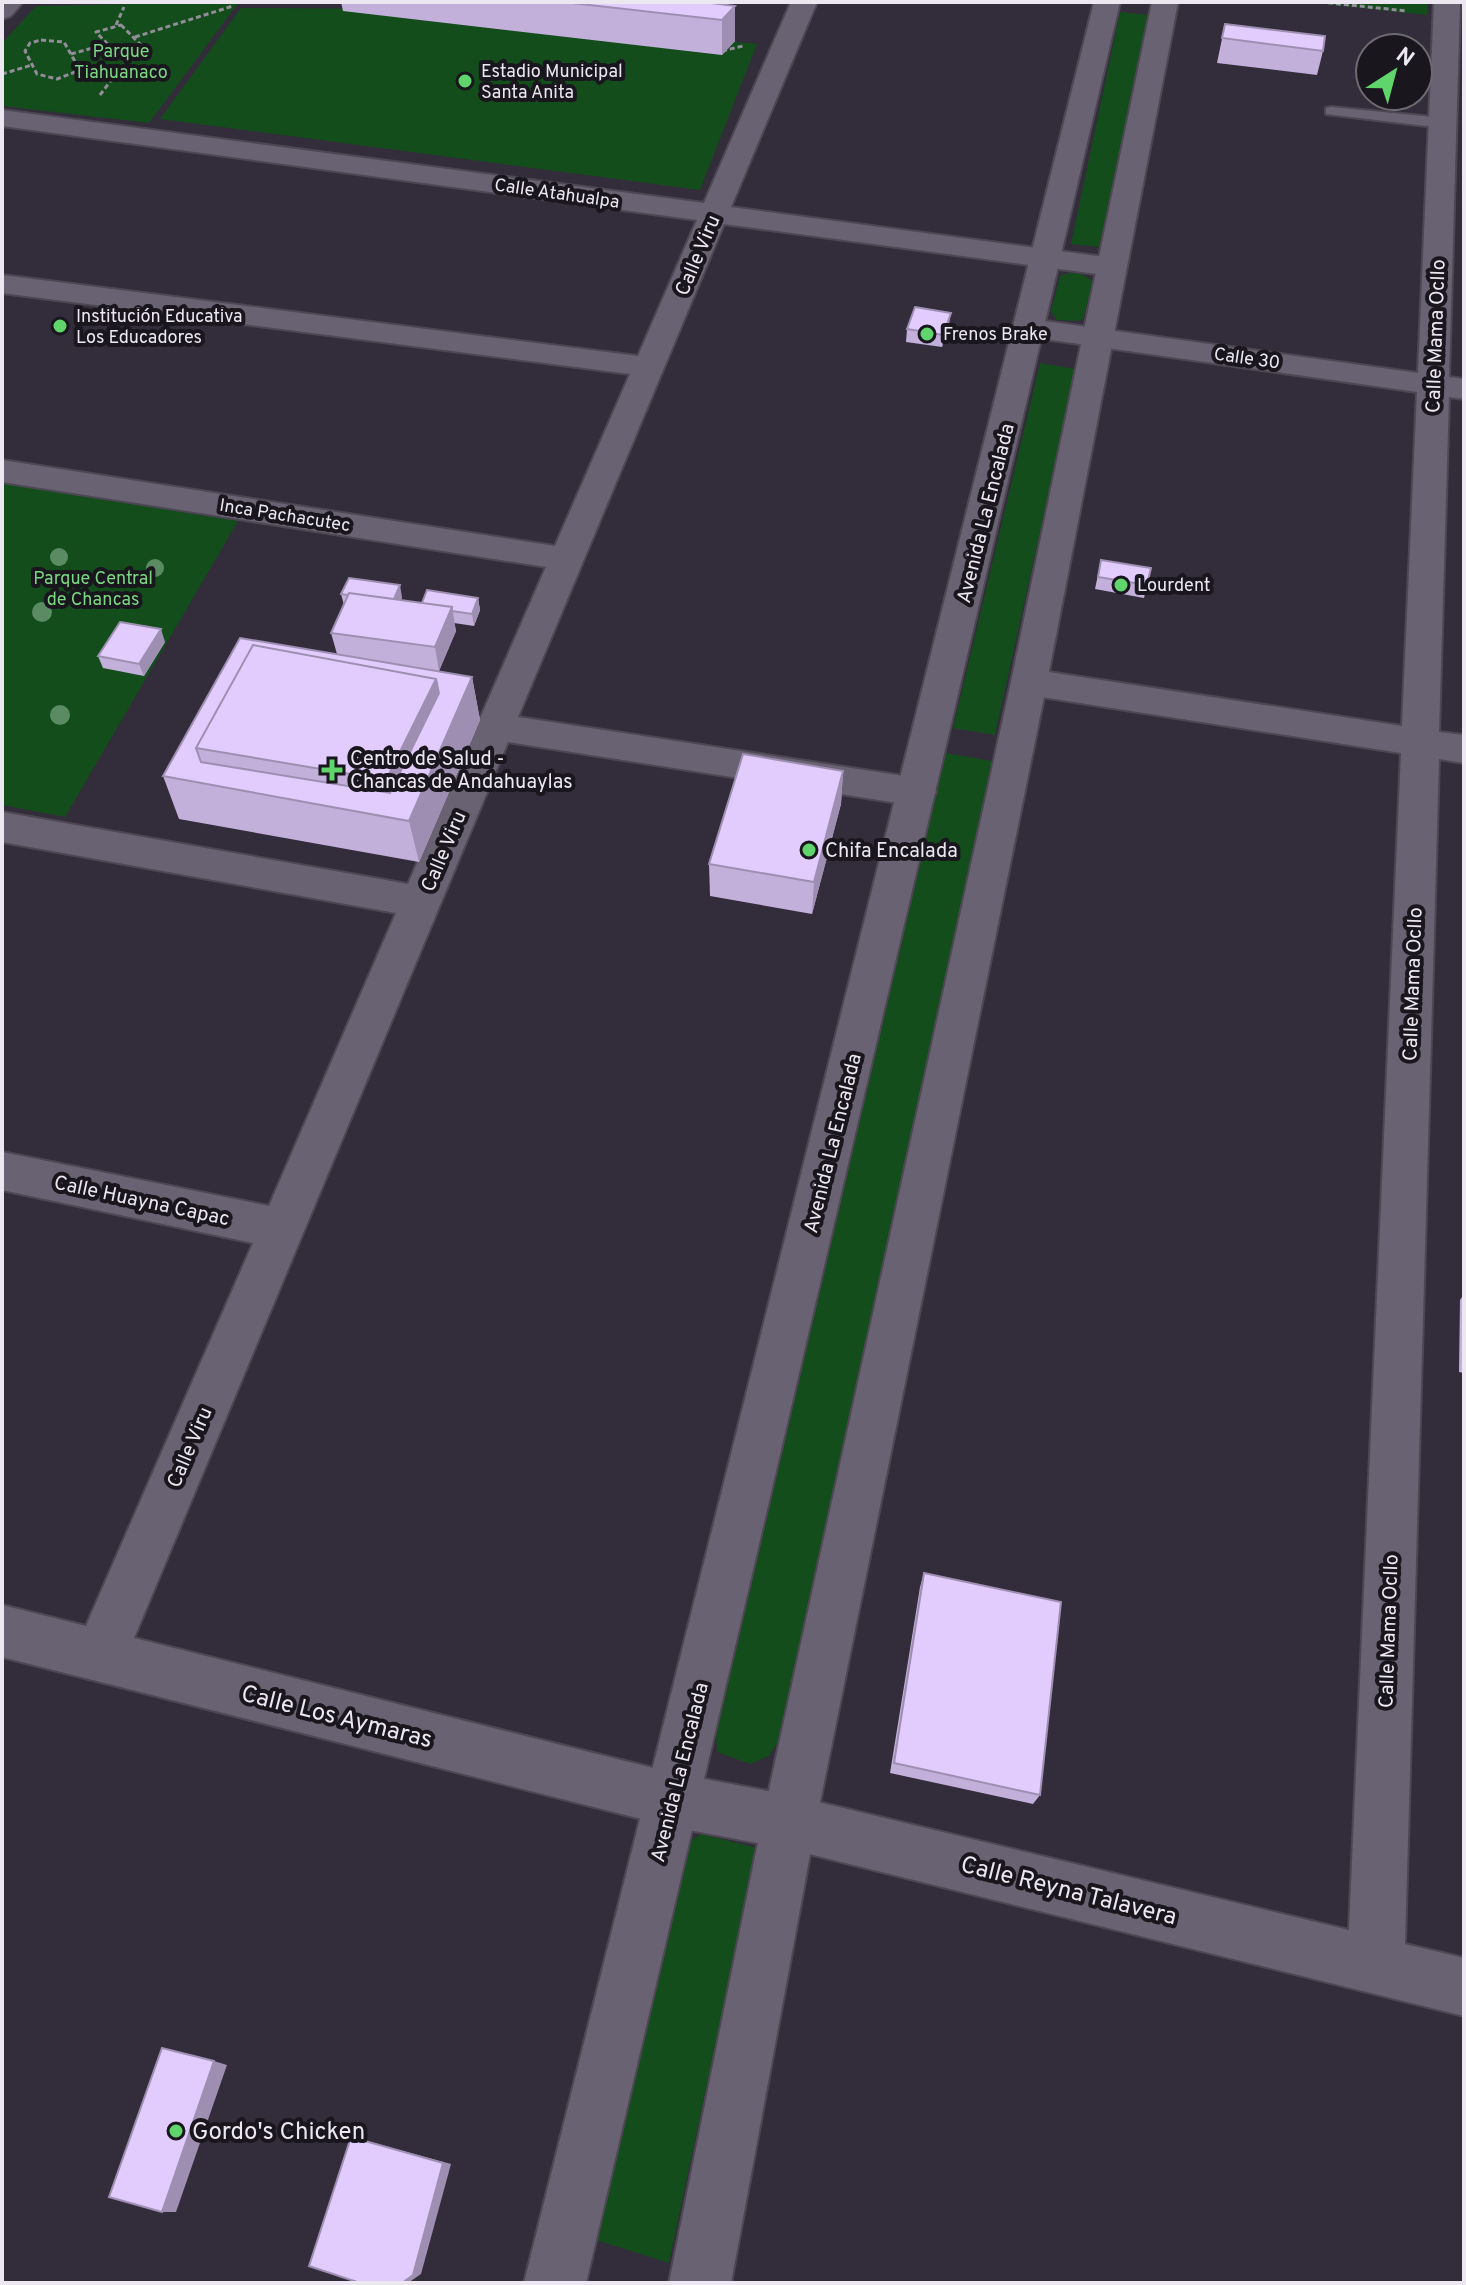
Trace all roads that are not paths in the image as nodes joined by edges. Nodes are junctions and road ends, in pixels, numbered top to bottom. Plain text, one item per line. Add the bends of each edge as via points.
1 (10, 2) edge
2 (804, 2) edge
3 (1107, 2) edge
4 (1165, 2) edge
5 (1447, 2) edge
6 (2, 11) edge
7 (1331, 111) dead end
8 (2, 118) edge
9 (1443, 123) junction
10 (714, 214) junction
11 (1047, 258) junction
12 (1112, 267) junction
13 (2, 284) edge
14 (1030, 328) junction
15 (1098, 337) junction
16 (648, 367) junction
17 (1449, 387) edge
18 (2, 471) edge
19 (567, 559) junction
20 (1029, 682) junction
21 (496, 727) junction
22 (1421, 742) junction
23 (1464, 749) edge
24 (917, 792) junction
25 (2, 827) edge
26 (421, 902) junction
27 (2, 1171) edge
28 (282, 1229) junction
29 (2, 1631) edge
30 (100, 1656) junction
31 (673, 1800) junction
32 (789, 1822) junction
33 (1376, 1966) junction
34 (1464, 1987) edge
35 (555, 2283) edge
36 (700, 2283) edge

1 - 6 street
2 - 10 street, Calle Viru
3 - 11 street, Avenida La Encalada
4 - 12 street
5 - 9 street, Calle Mama Ocllo
7 - 9 lane
8 - 10 street, Calle Atahualpa
9 - 17 street, Calle Mama Ocllo
10 - 11 street, Calle Atahualpa
10 - 16 street, Calle Viru
11 - 12 street, Calle Atahualpa
11 - 14 street, Avenida La Encalada
12 - 15 street
13 - 16 street
14 - 15 street, Calle 30
14 - 24 street, Avenida La Encalada
15 - 17 street, Calle 30
15 - 20 street
16 - 19 street, Calle Viru
17 - 22 street, Calle Mama Ocllo
18 - 19 street, Inca Pachacutec
19 - 21 street, Calle Viru
20 - 22 street
20 - 32 street
21 - 24 street
21 - 26 street, Calle Viru
22 - 23 street
22 - 33 street, Calle Mama Ocllo
24 - 31 street, Avenida La Encalada
25 - 26 street
26 - 28 street, Calle Viru
27 - 28 street, Calle Huayna Capac
28 - 30 street, Calle Viru
29 - 30 street, Calle Los Aymaras
30 - 31 street, Calle Los Aymaras
31 - 32 street, Calle Reyna Talavera
31 - 35 street, Avenida La Encalada
32 - 33 street, Calle Reyna Talavera
32 - 36 street
33 - 34 street, Calle Reyna Talavera

